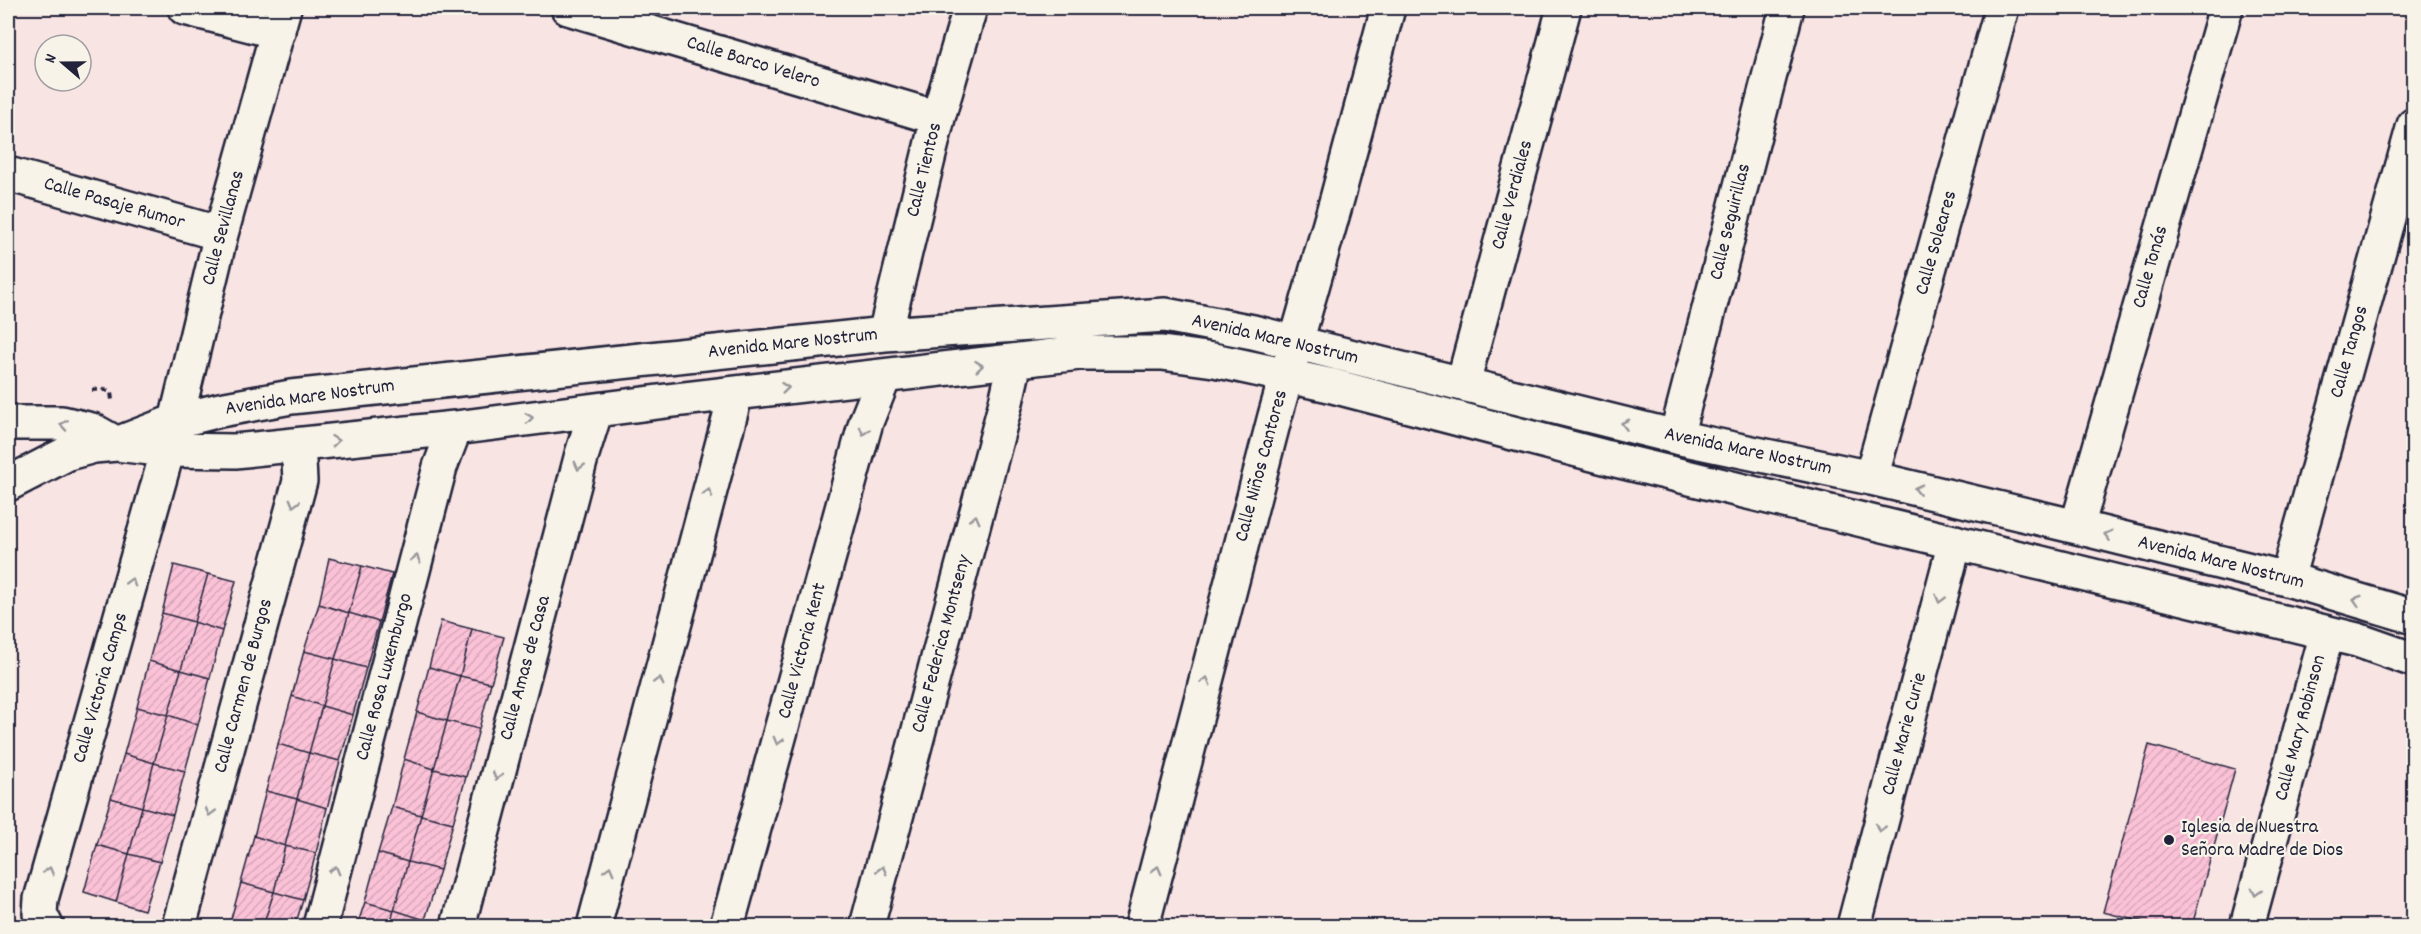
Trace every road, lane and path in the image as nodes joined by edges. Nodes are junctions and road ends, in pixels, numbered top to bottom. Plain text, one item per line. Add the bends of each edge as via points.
1 (185, 8) edge
2 (568, 8) edge
3 (970, 8) edge
4 (1388, 8) edge
5 (1564, 8) edge
6 (1786, 8) edge
7 (2002, 8) edge
8 (2226, 8) edge
9 (281, 20) edge
10 (938, 118) junction
11 (2414, 125) edge
12 (8, 174) edge
13 (221, 234) junction
14 (885, 334) junction
15 (1295, 344) junction
16 (1015, 362) junction
17 (1286, 376) junction
18 (884, 377) junction
19 (1463, 383) junction
20 (736, 393) junction
21 (596, 410) junction
22 (8, 423) edge
23 (455, 428) junction
24 (172, 435) junction
25 (1676, 437) junction
26 (117, 444) junction
27 (292, 446) junction
28 (1871, 478) junction
29 (8, 484) edge
30 (2077, 527) junction
31 (1955, 542) junction
32 (2287, 579) junction
33 (2414, 616) edge
34 (2327, 633) junction
35 (2414, 660) edge
36 (46, 927) edge
37 (178, 927) edge
38 (320, 927) edge
39 (458, 927) edge
40 (594, 927) edge
41 (727, 927) edge
42 (867, 927) edge
43 (1142, 927) edge
44 (1854, 927) edge
45 (2247, 927) edge

1 - 9 street
2 - 10 street, Calle Barco Velero
3 - 10 street, Calle Tientos
4 - 15 street, Calle Niños Cantores
5 - 19 street, Calle Verdiales
6 - 25 street, Calle Seguirillas
7 - 28 street, Calle Soleares
8 - 30 street, Calle Tonás
9 - 13 street, Calle Sevillanas
10 - 14 street, Calle Tientos
11 - 32 street, Calle Tangos
12 - 13 street, Calle Pasaje Rumor
13 - 24 street, Calle Sevillanas
14 - 15 street, Avenida Mare Nostrum via 1165,315
14 - 24 street, Avenida Mare Nostrum via 291,397 220,410
15 - 17 street, Calle Niños Cantores
15 - 19 street, Avenida Mare Nostrum
16 - 17 street, Avenida Mare Nostrum via 1080,353 1162,353
18 -> 16 street, Avenida Mare Nostrum
42 -> 16 street, Calle Federica Montseny
17 - 31 street, Avenida Mare Nostrum
43 -> 17 street, Calle Niños Cantores
20 -> 18 street, Avenida Mare Nostrum
18 -> 41 street, Calle Victoria Kent via 866,422
25 -> 19 street, Avenida Mare Nostrum
20 - 21 street, Avenida Mare Nostrum
40 -> 20 street
23 -> 21 street, Avenida Mare Nostrum
21 -> 39 street, Calle Amas de Casa
26 -> 22 street via 92,430 62,423
27 -> 23 street, Avenida Mare Nostrum
38 -> 23 street, Calle Rosa Luxemburgo via 440,466
24 - 26 street, Avenida Mare Nostrum
24 - 27 street, Avenida Mare Nostrum via 235,452
36 -> 24 street, Calle Victoria Camps via 40,914 41,899
25 - 28 street, Avenida Mare Nostrum
26 - 29 street, Avenida Mare Nostrum via 68,453
27 -> 37 street, Calle Carmen de Burgos via 299,461 300,481
30 -> 28 street, Avenida Mare Nostrum
32 -> 30 street, Avenida Mare Nostrum
31 - 34 street, Avenida Mare Nostrum
31 -> 44 street, Calle Marie Curie
33 -> 32 street, Avenida Mare Nostrum
34 - 35 street, Avenida Mare Nostrum
34 -> 45 street, Calle Mary Robinson

